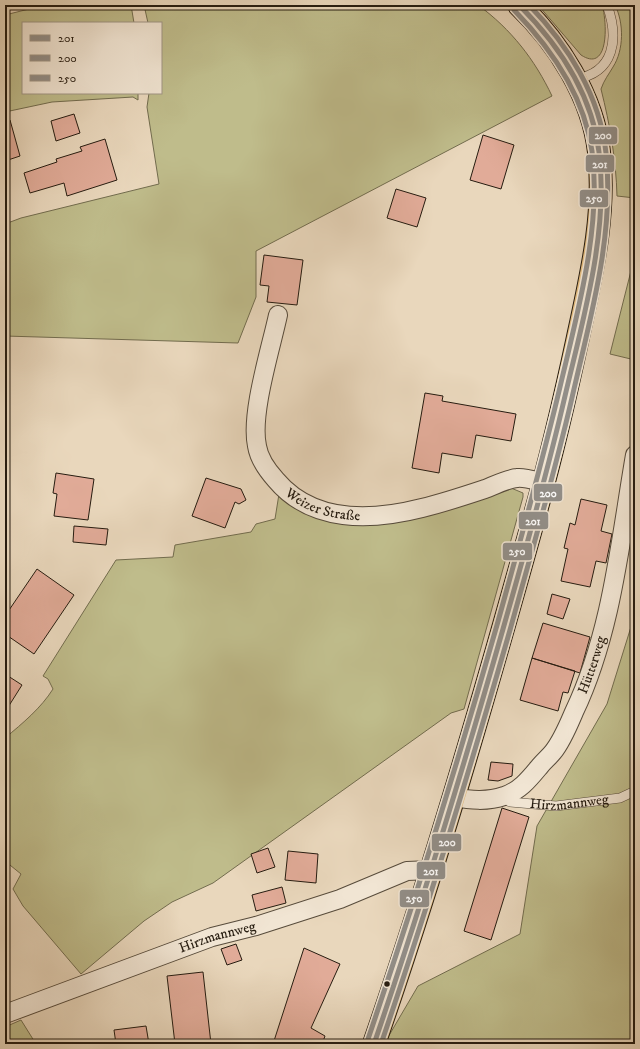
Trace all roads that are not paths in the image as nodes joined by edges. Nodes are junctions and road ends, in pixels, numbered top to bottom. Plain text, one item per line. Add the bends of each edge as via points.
1 (519, 5) edge
2 (607, 5) edge
3 (581, 78) junction
4 (278, 315) dead end
5 (635, 455) edge
6 (544, 483) junction
7 (635, 791) edge
8 (504, 796) junction
9 (453, 797) junction
10 (431, 870) junction
11 (5, 1014) edge
12 (374, 1044) edge

1 - 3 main road via 541,26
2 - 3 lane via 614,26 613,48 600,69
3 - 6 main road via 599,152 600,198 594,260
4 - 6 street, Weizer Straße via 262,386 256,446 261,459 287,492 315,509 343,516 387,516 436,504 517,478
5 - 8 street, Hütterweg via 615,581 589,678 553,752 529,780
6 - 9 main road
7 - 8 lane, Hirzmannweg via 620,798 556,806 510,802
8 - 9 street, Hütterweg via 490,800
9 - 10 main road
10 - 11 street, Hirzmannweg via 407,871 340,899 212,937
10 - 12 main road

